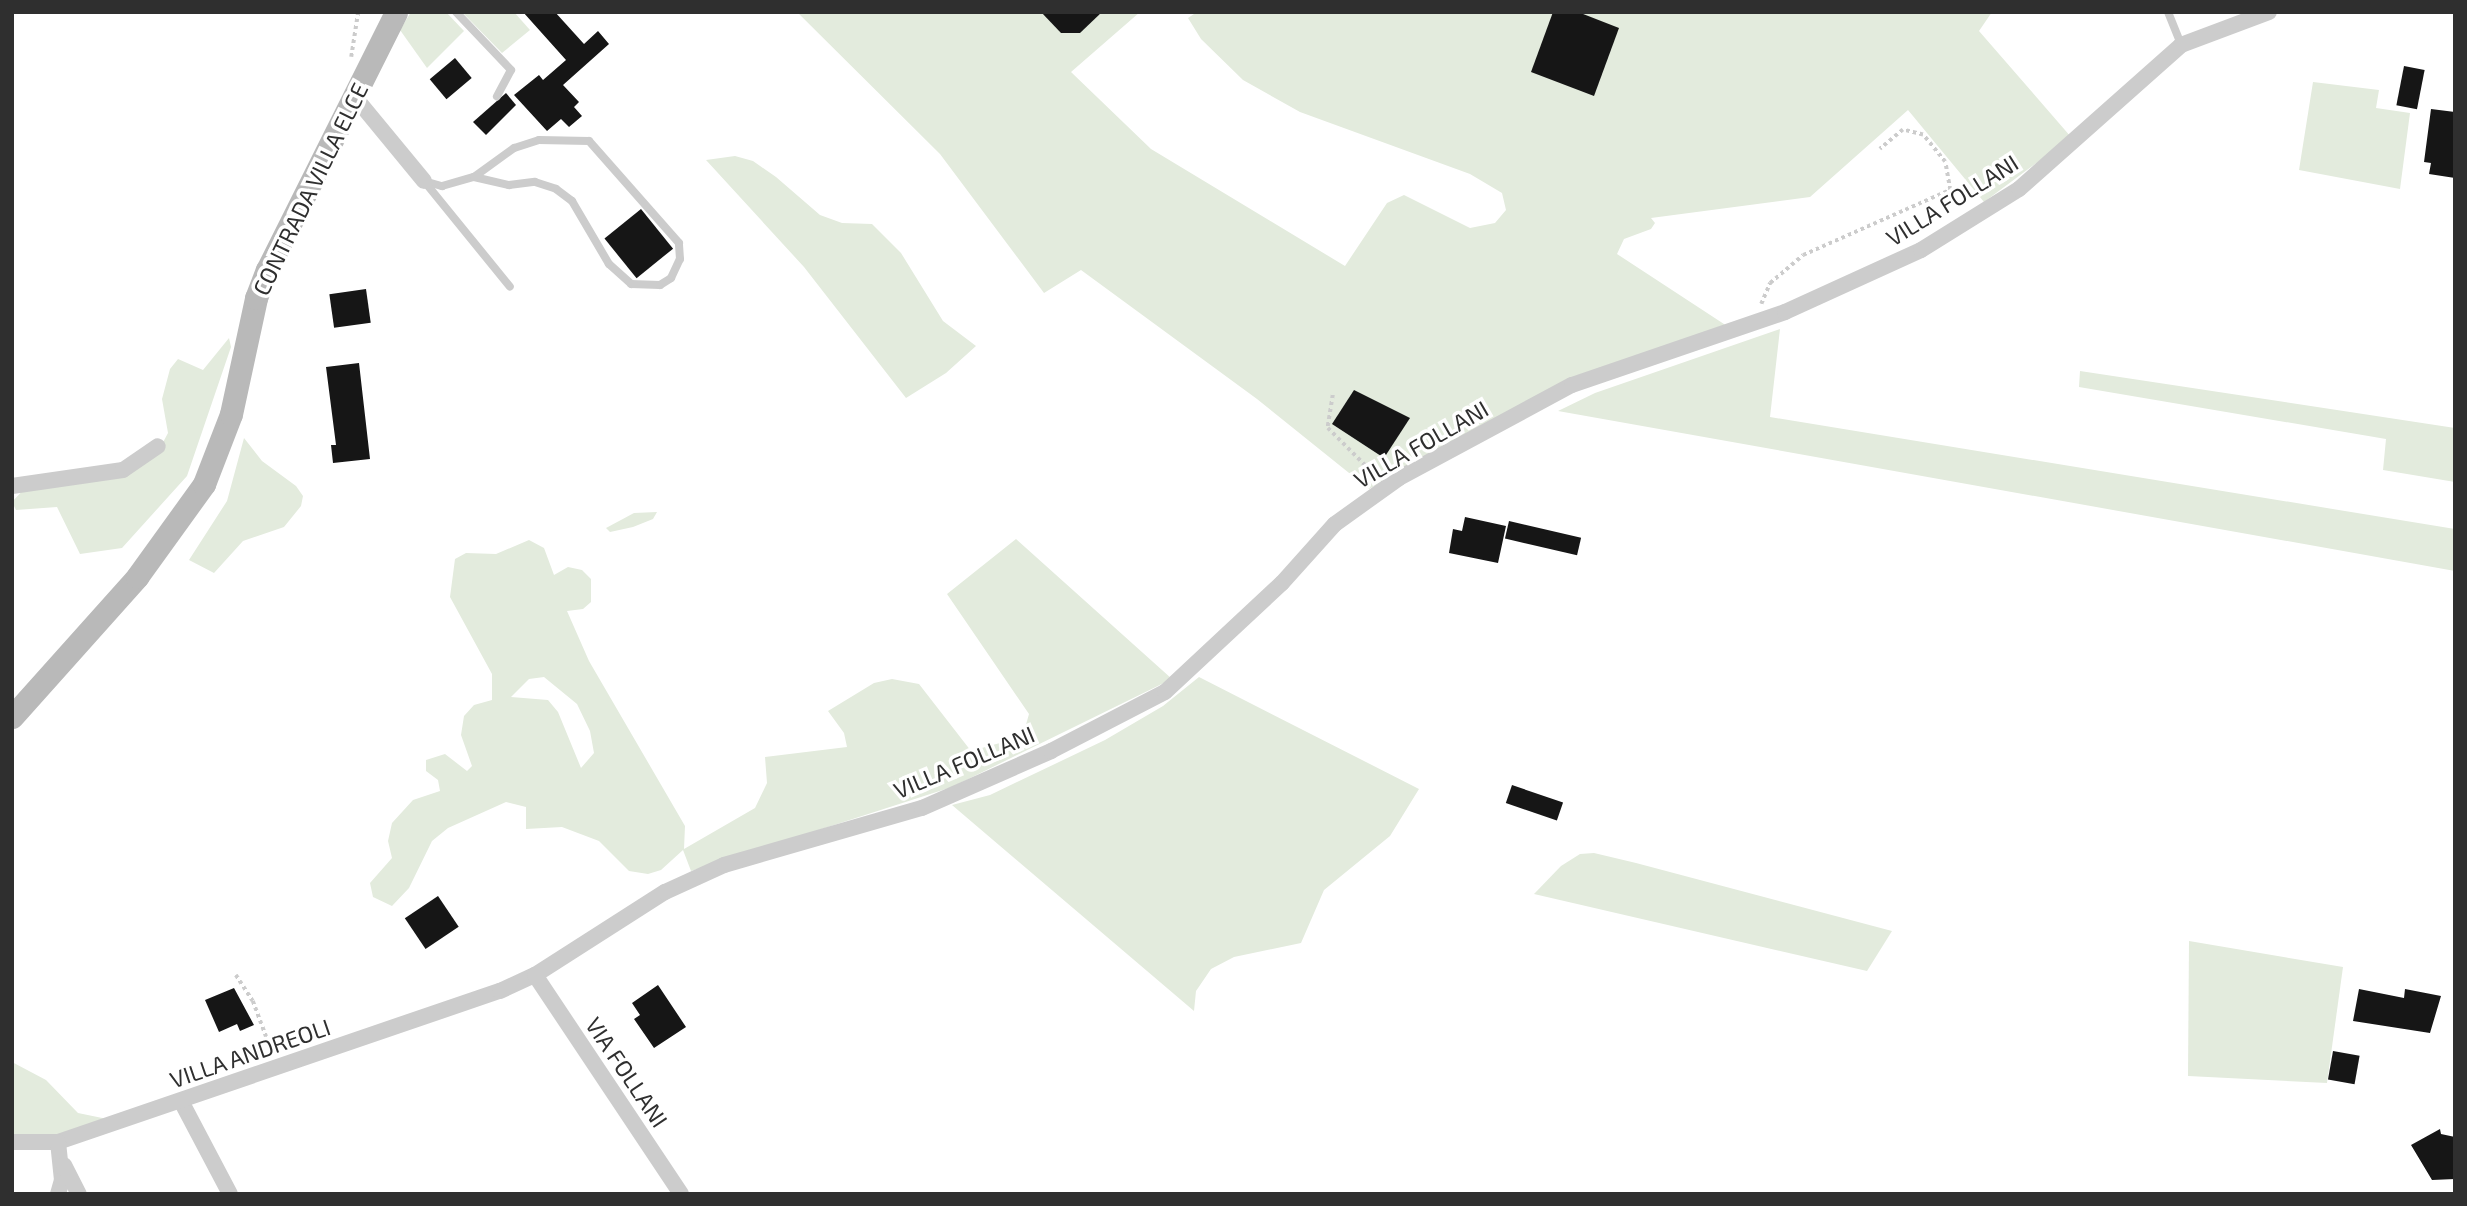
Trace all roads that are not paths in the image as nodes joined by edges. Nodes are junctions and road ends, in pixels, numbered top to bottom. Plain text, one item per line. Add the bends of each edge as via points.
1 (396, 12) edge
2 (456, 12) edge
3 (2168, 12) edge
4 (2269, 12) edge
5 (2181, 45) junction
6 (354, 96) junction
7 (497, 96) dead end
8 (474, 177) junction
9 (424, 181) junction
10 (510, 287) dead end
11 (158, 446) dead end
12 (12, 486) edge
13 (12, 717) edge
14 (535, 975) junction
15 (500, 991) joint
16 (181, 1101) junction
17 (12, 1142) edge
18 (58, 1149) junction
19 (58, 1194) edge
20 (79, 1194) edge
21 (230, 1194) edge
22 (681, 1194) edge

1 - 6 main road, CONTRADA VILLA ELCE
2 - 7 lane via 511,70
3 - 5 lane
4 - 5 street, VILLA FOLLANI
5 - 14 street, VILLA FOLLANI via 2019,190 1921,250 1762,320 1572,385 1389,486 1335,524 1282,583 1165,692 1051,751 922,808 712,870 665,892
6 - 9 street
6 - 13 main road, CONTRADA VILLA ELCE via 263,279 232,414 204,484 137,578
8 - 8 lane via 526,144 589,141 680,243 680,259 671,278 660,285 631,284 609,264 572,201 556,189 535,182 509,185
8 - 9 lane via 442,186
9 - 10 lane
11 - 12 street via 123,470
14 - 15 street, VILLA FOLLANI
14 - 22 street, VIA FOLLANI
15 - 16 street, VILLA ANDREOLI
16 - 18 street, VILLA ANDREOLI
16 - 21 street
17 - 18 street, VILLA ANDREOLI
18 - 19 street
18 - 20 street

